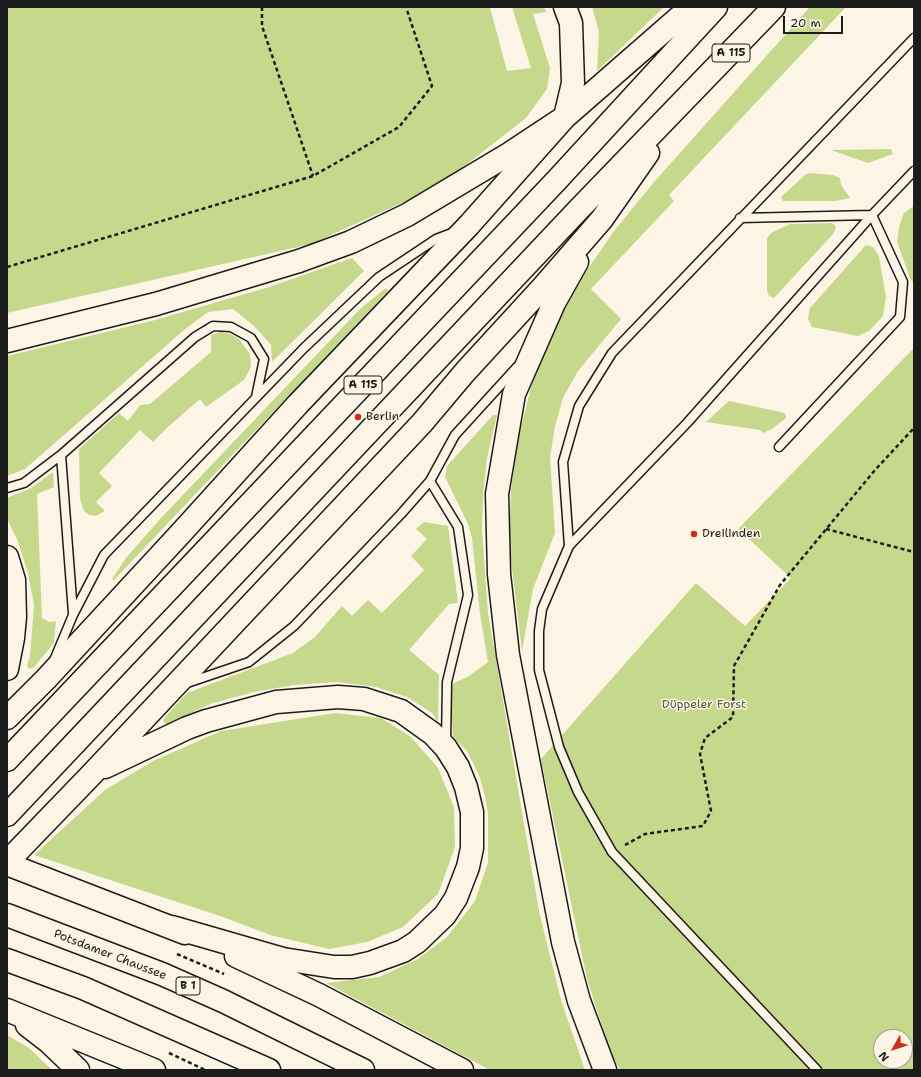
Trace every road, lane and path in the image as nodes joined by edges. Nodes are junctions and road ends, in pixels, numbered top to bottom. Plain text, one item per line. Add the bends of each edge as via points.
1 (262, 7) edge
2 (406, 7) edge
3 (565, 7) edge
4 (691, 7) edge
5 (716, 7) edge
6 (774, 7) edge
7 (914, 38) edge
8 (687, 98) junction
9 (565, 117) junction
10 (914, 171) edge
11 (312, 176) junction
12 (911, 179) edge
13 (872, 215) junction
14 (740, 218) junction
15 (602, 219) junction
16 (469, 225) junction
17 (7, 267) edge
18 (7, 342) edge
19 (533, 349) junction
20 (256, 398) junction
21 (914, 428) edge
22 (779, 447) dead end
23 (61, 455) junction
24 (430, 481) junction
25 (7, 488) edge
26 (826, 529) junction
27 (568, 546) junction
28 (914, 552) edge
29 (7, 557) edge
30 (73, 614) junction
31 (7, 668) edge
32 (46, 679) junction
33 (173, 688) junction
34 (7, 718) edge
35 (446, 748) junction
36 (7, 760) edge
37 (92, 774) junction
38 (7, 815) edge
39 (612, 852) junction
40 (7, 863) edge
41 (7, 915) edge
42 (172, 927) junction
43 (7, 960) edge
44 (7, 1010) edge
45 (7, 1014) edge
46 (78, 1070) edge
47 (154, 1070) edge
48 (269, 1070) edge
49 (364, 1070) edge
50 (462, 1070) edge
51 (605, 1070) edge
52 (817, 1070) edge

1 - 11 path via 262,26
2 - 11 path via 432,86 400,127
3 - 9 main road via 571,24 573,83
4 - 9 main road
5 - 36 main road, A 115 via 529,210
6 - 8 main road, A 115
7 - 14 lane
8 - 15 main road
8 - 38 main road, A 115
9 - 16 main road
9 - 18 main road via 509,154 406,215 351,242 299,261 156,304
10 - 12 lane
11 - 17 path
12 - 13 lane
13 - 14 lane
13 - 22 lane via 903,282 900,317
13 - 27 lane via 687,423
14 - 27 lane via 612,353 579,406 563,462
15 - 19 main road via 554,303
15 - 33 main road via 422,423
16 - 20 lane via 436,239 379,277
16 - 32 main road via 298,404
19 - 24 lane via 455,435
19 - 51 main road via 514,394 497,494 499,574 508,654 563,942 579,1001
20 - 23 lane via 264,359 251,338 231,327 213,326 195,337
20 - 30 lane via 104,555
21 - 26 path
23 - 25 lane via 24,483
23 - 30 lane
24 - 33 lane via 402,514 294,626 249,662
24 - 35 lane via 458,527 468,595 447,682
26 - 28 path
26 - 39 path via 780,585 734,666 733,717 705,738 700,754 711,811 704,826 645,834
27 - 39 lane via 542,609 539,670 559,747 578,792
29 - 31 main road via 14,580 15,617
30 - 32 lane
32 - 34 main road
33 - 37 main road
35 - 37 main road via 433,734 401,711 364,699 319,697 276,702 206,720
35 - 42 main road via 466,787 472,812 472,848 456,898 445,915 417,942 387,958 352,967 334,967 283,959
37 - 40 main road
39 - 52 lane
40 - 42 main road
41 - 49 main road, Potsdamer Chaussee / B 1 via 162,974
42 - 50 main road via 319,995
43 - 48 main road via 83,988
44 - 47 main road
45 - 46 main road via 20,1020 49,1042

